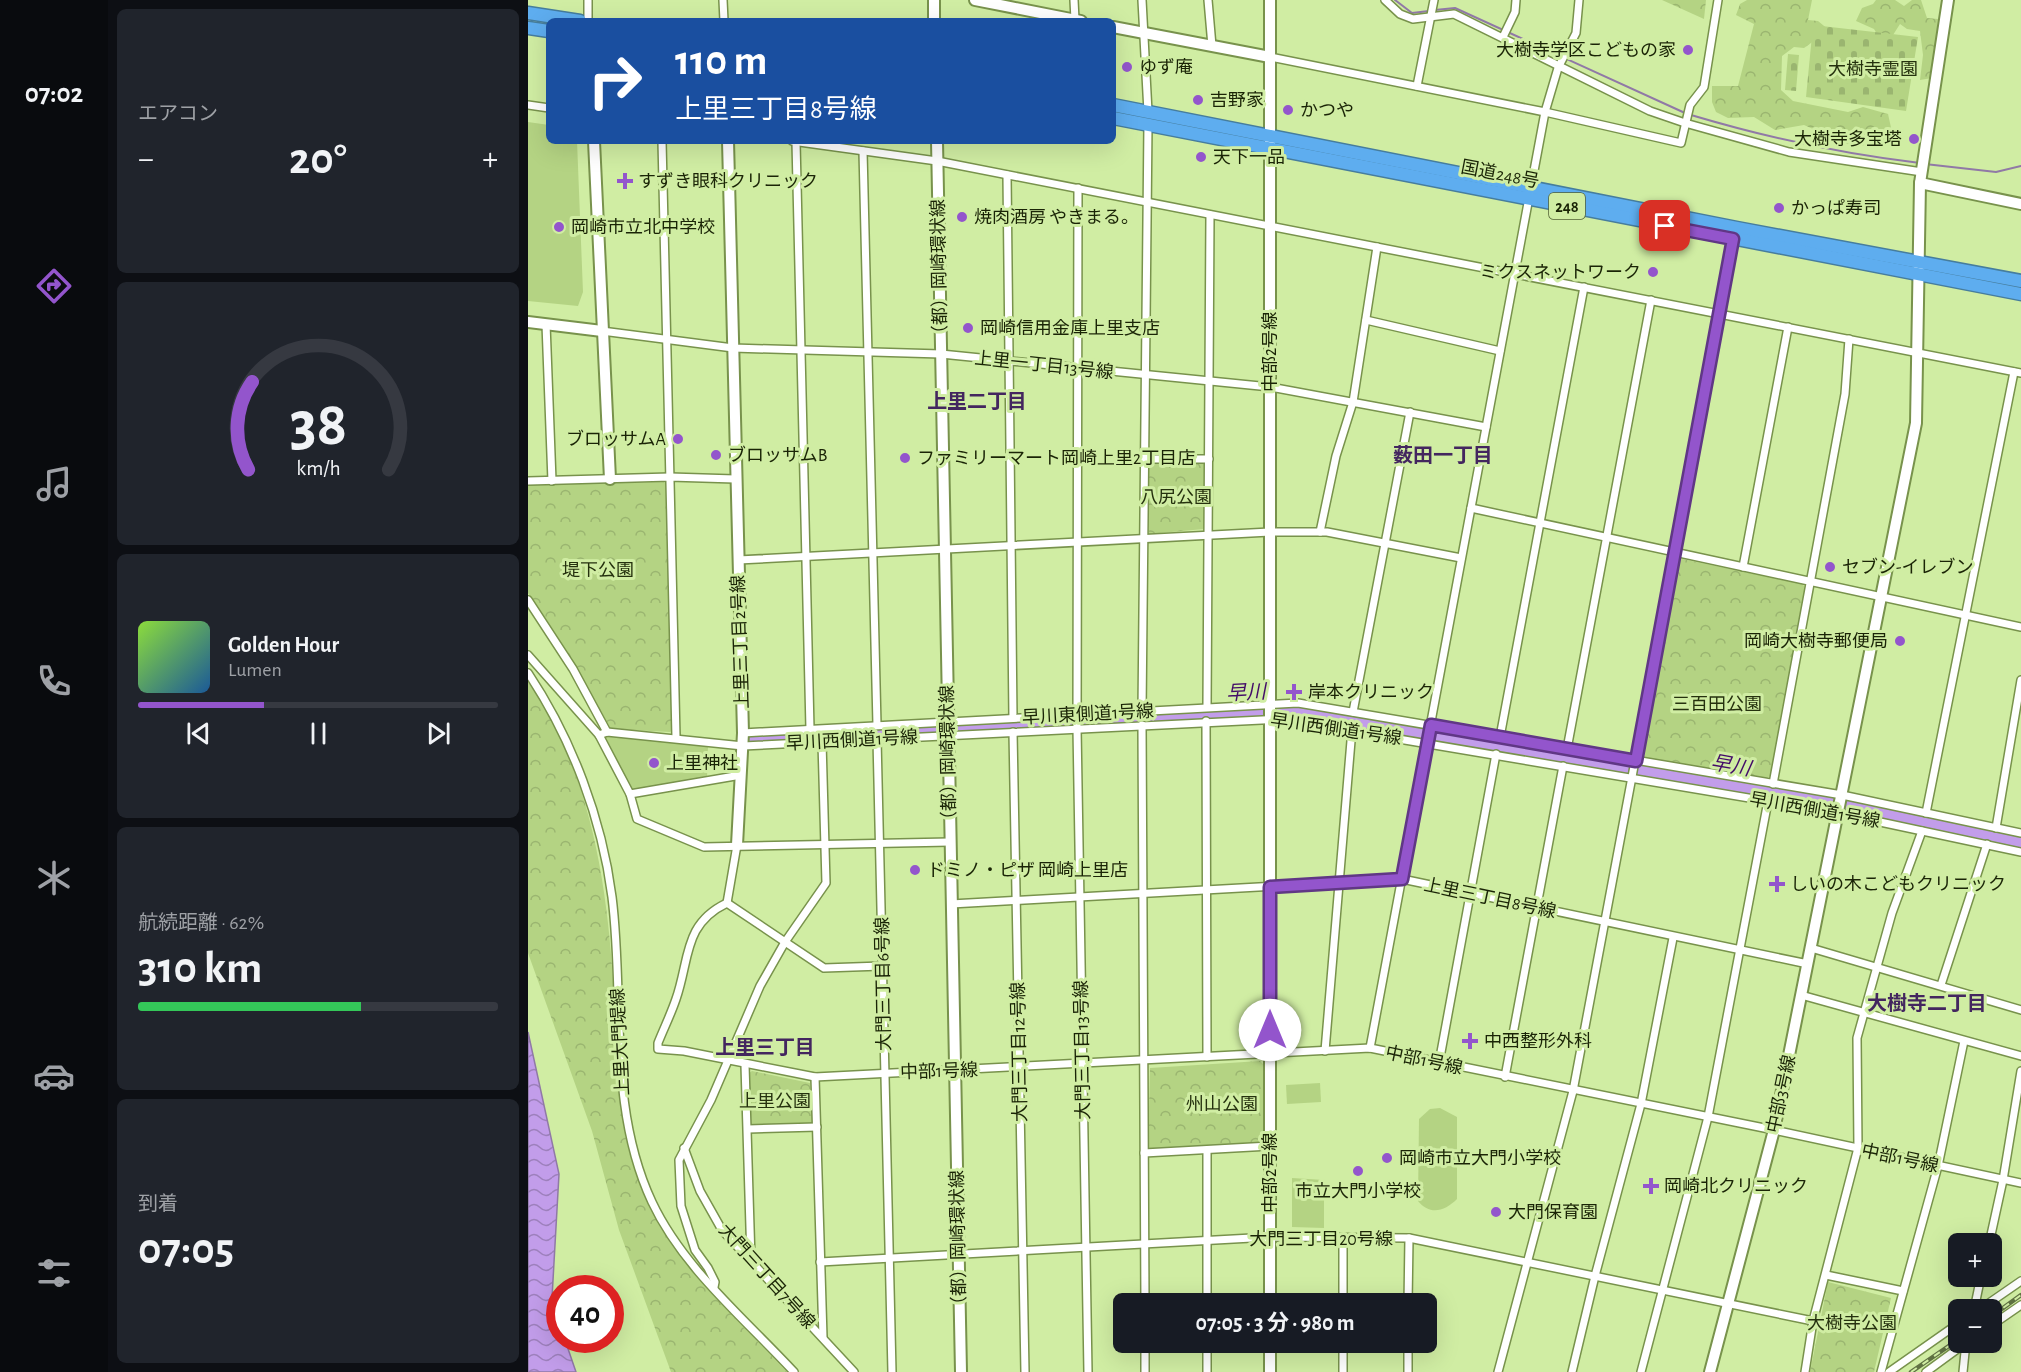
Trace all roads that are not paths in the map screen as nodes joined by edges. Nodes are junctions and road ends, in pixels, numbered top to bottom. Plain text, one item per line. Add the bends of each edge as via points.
1 (588, 0) edge
2 (723, 0) edge
3 (934, 0) edge
4 (975, 0) edge
5 (1074, 0) edge
6 (1142, 0) edge
7 (1208, 0) edge
8 (1270, 0) edge
9 (1385, 0) edge
10 (1516, 0) edge
11 (1579, 0) edge
12 (1718, 0) edge
13 (1948, 0) edge
14 (1433, 2) edge
15 (1004, 3) edge
16 (528, 14) edge
17 (558, 18) edge
18 (588, 18) edge
19 (724, 18) edge
20 (934, 18) edge
21 (1069, 18) edge
22 (1078, 18) edge
23 (1430, 18) junction
24 (528, 28) edge
25 (1116, 28) edge
26 (546, 31) edge
27 (1144, 33) junction
28 (1503, 38) junction
29 (1212, 46) junction
30 (1270, 57) junction
31 (1558, 68) junction
32 (1417, 86) junction
33 (528, 105) edge
34 (1116, 106) edge
35 (546, 108) edge
36 (1545, 112) junction
37 (1116, 117) edge
38 (1148, 118) junction
39 (1685, 123) junction
40 (1270, 135) junction
41 (594, 144) edge
42 (662, 144) edge
43 (728, 144) edge
44 (796, 144) edge
45 (811, 144) edge
46 (937, 144) edge
47 (1270, 149) junction
48 (863, 151) junction
49 (937, 161) junction
50 (1922, 171) junction
51 (1007, 175) junction
52 (1920, 183) junction
53 (1078, 188) junction
54 (1529, 192) junction
55 (1148, 202) junction
56 (2021, 204) edge
57 (1209, 214) junction
58 (1271, 226) junction
59 (1733, 239) junction
60 (1377, 248) junction
61 (1919, 267) junction
62 (1515, 274) junction
63 (2021, 281) edge
64 (1584, 287) junction
65 (2021, 294) edge
66 (1651, 300) junction
67 (1719, 314) junction
68 (1366, 320) junction
69 (528, 322) edge
70 (546, 324) junction
71 (1788, 327) junction
72 (602, 331) junction
73 (1849, 339) junction
74 (667, 340) junction
75 (733, 348) junction
76 (801, 350) junction
77 (1500, 351) junction
78 (867, 352) junction
79 (1917, 353) junction
80 (941, 354) junction
81 (1009, 361) junction
82 (1077, 368) junction
83 (2017, 373) edge
84 (1146, 375) junction
85 (1208, 381) junction
86 (1270, 387) junction
87 (1353, 402) junction
88 (1410, 412) junction
89 (1486, 427) junction
90 (1144, 459) junction
91 (1209, 459) junction
92 (670, 477) junction
93 (610, 479) junction
94 (735, 479) junction
95 (528, 481) edge
96 (552, 481) junction
97 (1471, 508) junction
98 (1539, 524) junction
99 (1270, 532) junction
100 (1320, 532) junction
101 (1208, 535) junction
102 (1144, 538) junction
103 (1606, 538) junction
104 (1077, 542) junction
105 (1385, 544) junction
106 (1010, 547) junction
107 (945, 550) junction
108 (1675, 553) junction
109 (872, 554) junction
110 (806, 557) junction
111 (1461, 558) junction
112 (738, 560) junction
113 (1743, 567) junction
114 (1810, 582) junction
115 (1881, 597) junction
116 (528, 600) edge
117 (1965, 616) junction
118 (2021, 627) edge
119 (528, 656) edge
120 (528, 673) edge
121 (2021, 680) edge
122 (1270, 704) junction
123 (1207, 707) junction
124 (1142, 711) junction
125 (1353, 712) junction
126 (1077, 714) junction
127 (1013, 717) junction
128 (1270, 719) junction
129 (948, 721) junction
130 (1206, 721) junction
131 (877, 725) junction
132 (1142, 725) junction
133 (1431, 725) junction
134 (1077, 728) junction
135 (810, 729) junction
136 (1352, 729) junction
137 (607, 732) junction
138 (1013, 732) junction
139 (743, 733) junction
140 (599, 735) junction
141 (948, 735) junction
142 (676, 737) junction
143 (1500, 737) junction
144 (877, 739) junction
145 (822, 742) junction
146 (1427, 743) junction
147 (743, 746) junction
148 (1567, 749) junction
149 (1496, 754) junction
150 (1636, 761) junction
151 (1563, 766) junction
152 (741, 775) junction
153 (1632, 778) junction
154 (1773, 784) junction
155 (630, 794) junction
156 (1842, 795) junction
157 (1768, 801) junction
158 (1838, 813) junction
159 (1926, 813) junction
160 (1996, 828) junction
161 (1922, 831) junction
162 (2021, 833) edge
163 (950, 842) junction
164 (880, 843) junction
165 (825, 844) junction
166 (1987, 844) junction
167 (738, 845) junction
168 (2021, 852) edge
169 (1402, 879) junction
170 (1338, 883) junction
171 (1270, 887) junction
172 (1207, 890) junction
173 (1143, 894) junction
174 (1470, 894) junction
175 (1080, 897) junction
176 (1016, 900) junction
177 (727, 903) junction
178 (951, 904) junction
179 (1537, 908) junction
180 (1605, 922) junction
181 (1673, 938) junction
182 (785, 942) junction
183 (1811, 948) junction
184 (1740, 950) junction
185 (1808, 964) junction
186 (882, 966) junction
187 (1877, 966) junction
188 (1941, 985) junction
189 (1801, 995) junction
190 (2021, 1010) edge
191 (1864, 1012) junction
192 (1964, 1041) junction
193 (1370, 1048) junction
194 (1325, 1051) junction
195 (1270, 1054) junction
196 (2021, 1056) edge
197 (1207, 1057) junction
198 (728, 1061) junction
199 (1144, 1061) junction
200 (1082, 1063) junction
201 (1439, 1063) junction
202 (745, 1065) junction
203 (1020, 1067) junction
204 (954, 1071) junction
205 (2021, 1071) edge
206 (885, 1073) junction
207 (815, 1077) junction
208 (1505, 1077) junction
209 (1573, 1091) junction
210 (1641, 1104) junction
211 (1708, 1117) junction
212 (816, 1127) junction
213 (747, 1129) junction
214 (1774, 1130) junction
215 (1270, 1146) junction
216 (684, 1148) junction
217 (1858, 1148) junction
218 (1207, 1150) junction
219 (1144, 1153) junction
220 (1938, 1166) junction
221 (2003, 1180) junction
222 (2021, 1183) edge
223 (1991, 1233) edge
224 (1270, 1237) junction
225 (1343, 1238) junction
226 (1408, 1238) junction
227 (1207, 1240) junction
228 (1145, 1245) junction
229 (1085, 1248) junction
230 (1023, 1251) junction
231 (958, 1255) junction
232 (890, 1259) junction
233 (751, 1260) junction
234 (820, 1262) junction
235 (1527, 1263) junction
236 (1826, 1275) junction
237 (1595, 1276) junction
238 (2021, 1281) edge
239 (714, 1287) junction
240 (1662, 1289) junction
241 (1903, 1291) junction
242 (1145, 1293) edge
243 (1207, 1293) edge
244 (1270, 1293) edge
245 (1343, 1293) edge
246 (1408, 1293) edge
247 (1995, 1299) edge
248 (1729, 1303) junction
249 (2021, 1305) edge
250 (2002, 1318) edge
251 (1813, 1321) junction
252 (1948, 1331) edge
253 (823, 1337) junction
254 (1145, 1353) edge
255 (1207, 1353) edge
256 (1270, 1353) edge
257 (1343, 1353) edge
258 (1408, 1353) edge
259 (1952, 1353) edge
260 (1965, 1353) edge
261 (794, 1372) edge
262 (854, 1372) edge
263 (892, 1372) edge
264 (961, 1372) edge
265 (1025, 1372) edge
266 (1088, 1372) edge
267 (1145, 1372) edge
268 (1207, 1372) edge
269 (1270, 1372) edge
270 (1343, 1372) edge
271 (1408, 1372) edge
272 (1498, 1372) edge
273 (1572, 1372) edge
274 (1641, 1372) edge
275 (1710, 1372) edge
276 (1805, 1372) edge
277 (1881, 1372) edge
278 (1889, 1372) edge
279 (1926, 1372) edge
280 (1963, 1372) edge

1 - 18 street
2 - 19 street
3 - 20 street
4 - 15 street
5 - 22 street
6 - 27 street
7 - 29 street
8 - 30 street, 中部2号線
9 - 23 street via 1407,17
10 - 28 street
11 - 31 street via 1576,33
12 - 39 street via 1704,87 1690,105
13 - 50 street, 中部3号線
14 - 23 street
15 - 21 street
16 - 17 highway
23 - 28 street via 1454,14
23 - 32 street
24 - 26 highway
25 - 27 street
27 - 29 street
27 - 38 street
28 - 31 street
29 - 30 street
30 - 32 street
30 - 40 street, 中部2号線
31 - 36 street
31 - 39 street
32 - 36 street
33 - 35 street
34 - 38 highway, 国道248号 / 248
36 - 39 street via 1681,143
36 - 54 street
37 - 38 highway, 国道248号 / 248
38 - 40 highway, 国道248号 / 248
38 - 47 highway, 国道248号 / 248
38 - 55 street
39 - 50 street via 1789,152
40 - 47 street, 中部2号線
40 - 54 highway, 国道248号 / 248
41 - 72 street
42 - 74 street
43 - 75 street, 上里三丁目2号線
44 - 76 street
45 - 48 street
46 - 49 street, （都）岡崎環状線
47 - 54 highway, 国道248号 / 248
47 - 58 street, 中部2号線
48 - 49 street
48 - 78 street
49 - 51 street
49 - 80 street, （都）岡崎環状線
50 - 52 street, 中部3号線
51 - 53 street
51 - 81 street
52 - 56 street
52 - 61 street, 中部3号線
53 - 55 street
53 - 82 street, 大門三丁目13号線
54 - 59 highway, 国道248号 / 248
54 - 61 highway, 国道248号 / 248
54 - 62 street
55 - 57 street
55 - 84 street
57 - 58 street
57 - 85 street
58 - 60 street
58 - 86 street, 中部2号線
59 - 61 highway, 国道248号 / 248
59 - 67 street
60 - 62 street
60 - 68 street
61 - 63 highway, 国道248号 / 248
61 - 65 highway, 国道248号 / 248
61 - 79 street, 中部3号線
62 - 64 street
62 - 77 street
64 - 66 street
64 - 98 street
66 - 67 street
66 - 103 street
67 - 71 street
67 - 108 street
68 - 77 street
68 - 87 street
69 - 70 street, 上里一丁目13号線
70 - 72 street, 上里一丁目13号線
70 - 96 street
71 - 73 street
71 - 113 street
72 - 74 street, 上里一丁目13号線
72 - 93 street
73 - 79 street
73 - 114 street via 1845,394
74 - 75 street, 上里一丁目13号線
74 - 92 street
75 - 76 street, 上里一丁目13号線
75 - 94 street, 上里三丁目2号線
76 - 78 street, 上里一丁目13号線
76 - 110 street
77 - 89 street
78 - 80 street, 上里一丁目13号線
78 - 109 street
79 - 83 street
79 - 115 street, 中部3号線 via 1916,423
80 - 81 street, 上里一丁目13号線
80 - 107 street, （都）岡崎環状線
81 - 82 street, 上里一丁目13号線
81 - 106 street
82 - 84 street, 上里一丁目13号線
82 - 104 street, 大門三丁目13号線
83 - 117 street
84 - 85 street, 上里一丁目13号線
84 - 90 street
85 - 86 street, 上里一丁目13号線
85 - 91 street
86 - 87 street, 上里一丁目13号線
86 - 99 street, 中部2号線
87 - 88 street, 上里一丁目13号線
87 - 100 street via 1336,456
88 - 89 street, 上里一丁目13号線
88 - 105 street
89 - 97 street
90 - 91 street
90 - 102 street
91 - 101 street
92 - 93 street
92 - 94 street
92 - 142 street
93 - 96 street
94 - 112 street, 上里三丁目2号線
95 - 96 street
97 - 98 street
97 - 111 street
98 - 103 street
98 - 143 street
99 - 100 street
99 - 101 street
99 - 122 street, 中部2号線
100 - 105 street
101 - 102 street
101 - 123 street
102 - 104 street
102 - 124 street
103 - 108 street
103 - 148 street
104 - 106 street
104 - 126 street, 大門三丁目13号線
105 - 111 street
105 - 125 street
106 - 107 street
106 - 127 street
107 - 109 street
107 - 129 street, （都）岡崎環状線
108 - 113 street
108 - 150 street
109 - 110 street
109 - 131 street
110 - 112 street
110 - 135 street
111 - 133 street
112 - 139 street, 上里三丁目2号線
113 - 114 street
114 - 115 street
114 - 154 street
115 - 117 street
115 - 156 street, 中部3号線
116 - 137 street via 573,669
117 - 118 street
117 - 159 street
119 - 140 street
120 - 239 street, 上里大門堤線 via 570,751 589,799 603,855 612,897 623,1097 636,1163 677,1246
121 - 160 street
122 - 123 street, 早川東側道1号線
122 - 125 street, 早川東側道1号線 via 1298,703
122 - 128 street, 中部2号線
123 - 124 street, 早川東側道1号線
124 - 126 street, 早川東側道1号線
125 - 133 street, 早川東側道1号線
126 - 127 street, 早川東側道1号線
126 - 134 street, 大門三丁目13号線
127 - 129 street, 早川東側道1号線
128 - 130 street, 早川西側道1号線
128 - 136 street, 早川西側道1号線
128 - 171 street, 中部2号線
129 - 131 street, 早川東側道1号線
129 - 141 street, （都）岡崎環状線
130 - 132 street, 早川西側道1号線
130 - 172 street
131 - 135 street, 早川東側道1号線
132 - 134 street, 早川西側道1号線
132 - 173 street
133 - 143 street, 早川東側道1号線
133 - 146 street
134 - 138 street, 早川西側道1号線
134 - 175 street, 大門三丁目13号線
135 - 139 street, 早川東側道1号線
136 - 146 street, 早川西側道1号線
136 - 170 street
137 - 140 street
137 - 142 street, 早川西側道1号線
138 - 141 street, 早川西側道1号線
138 - 176 street, 大門三丁目12号線
139 - 147 street, 上里三丁目2号線
140 - 155 street
141 - 144 street, 早川西側道1号線
141 - 163 street, （都）岡崎環状線
142 - 147 street, 早川西側道1号線
143 - 148 street
144 - 145 street, 早川西側道1号線
144 - 164 street, 大門三丁目6号線
145 - 147 street, 早川西側道1号線
145 - 165 street
146 - 149 street, 早川西側道1号線
146 - 169 street
147 - 152 street, 上里三丁目2号線
148 - 150 street
149 - 151 street, 早川西側道1号線
149 - 174 street
150 - 153 street
150 - 154 street
151 - 153 street, 早川西側道1号線
151 - 179 street
152 - 155 street
152 - 167 street, 上里三丁目2号線
153 - 157 street, 早川西側道1号線
153 - 180 street
154 - 156 street
155 - 167 street via 633,816 637,819 704,847
156 - 158 street, 中部3号線
156 - 159 street
157 - 158 street, 早川西側道1号線
157 - 184 street
158 - 161 street, 早川西側道1号線
158 - 183 street, 中部3号線
159 - 160 street
160 - 162 street
161 - 166 street, 早川西側道1号線
161 - 187 street
163 - 164 street
163 - 178 street, （都）岡崎環状線
164 - 165 street
164 - 186 street, 大門三丁目6号線
165 - 167 street
165 - 182 street via 826,882
166 - 168 street, 早川西側道1号線
166 - 188 street
167 - 177 street, 上里三丁目2号線
169 - 170 street, 上里三丁目8号線
169 - 174 street, 上里三丁目8号線
169 - 193 street
170 - 171 street, 上里三丁目8号線
170 - 194 street
171 - 172 street, 上里三丁目8号線
171 - 195 street, 中部2号線
172 - 173 street, 上里三丁目8号線
172 - 197 street
173 - 175 street, 上里三丁目8号線
173 - 199 street
174 - 179 street, 上里三丁目8号線
174 - 201 street
175 - 176 street, 上里三丁目8号線
175 - 200 street, 大門三丁目13号線
176 - 178 street, 上里三丁目8号線
176 - 203 street, 大門三丁目12号線
177 - 182 street
177 - 198 street via 712,910 690,938 677,997 658,1049
178 - 204 street, （都）岡崎環状線
179 - 180 street, 上里三丁目8号線
179 - 208 street
180 - 181 street, 上里三丁目8号線
180 - 209 street
181 - 184 street, 上里三丁目8号線
181 - 210 street
182 - 186 street via 824,968
182 - 198 street via 760,986
183 - 185 street, 中部3号線
183 - 187 street
184 - 185 street, 上里三丁目8号線
184 - 211 street
185 - 189 street, 中部3号線
186 - 206 street, 大門三丁目6号線
187 - 188 street
187 - 191 street
188 - 190 street
189 - 191 street
189 - 214 street, 中部3号線
191 - 192 street
191 - 217 street via 1857,1038
192 - 196 street
192 - 220 street
193 - 194 street, 中部1号線
193 - 201 street, 中部1号線
194 - 195 street, 中部1号線
195 - 197 street, 中部1号線
195 - 215 street, 中部2号線
197 - 199 street, 中部1号線
198 - 202 street, 中部1号線
198 - 216 street
199 - 200 street, 中部1号線
199 - 219 street
200 - 203 street, 中部1号線
200 - 229 street, 大門三丁目13号線
201 - 208 street, 中部1号線
202 - 207 street, 中部1号線
202 - 213 street
203 - 204 street, 中部1号線
203 - 230 street, 大門三丁目12号線
204 - 206 street, 中部1号線
204 - 231 street, （都）岡崎環状線
205 - 221 street
206 - 207 street, 中部1号線
206 - 232 street, 大門三丁目6号線
207 - 212 street
208 - 209 street, 中部1号線
209 - 210 street, 中部1号線
209 - 235 street
210 - 211 street, 中部1号線
210 - 237 street
211 - 214 street, 中部1号線
211 - 240 street
212 - 213 street
212 - 234 street
213 - 233 street
214 - 217 street, 中部1号線
214 - 248 street, 中部3号線
215 - 218 street
215 - 224 street, 中部2号線
216 - 233 street, 大門三丁目7号線 via 700,1191 722,1230
216 - 239 street via 679,1160 681,1206 695,1250 708,1268
217 - 220 street, 中部1号線
217 - 236 street
218 - 219 street
218 - 227 street
219 - 228 street
220 - 221 street, 中部1号線
220 - 241 street
221 - 222 street, 中部1号線
221 - 223 street
224 - 225 street, 大門三丁目20号線
224 - 227 street, 大門三丁目20号線
224 - 244 street, 中部2号線
225 - 226 street, 大門三丁目20号線
225 - 245 street
226 - 235 street, 大門三丁目20号線
226 - 246 street
227 - 228 street, 大門三丁目20号線
227 - 243 street
228 - 229 street, 大門三丁目20号線
228 - 242 street
229 - 230 street, 大門三丁目20号線
229 - 266 street, 大門三丁目13号線
230 - 231 street, 大門三丁目20号線
230 - 265 street, 大門三丁目12号線
231 - 232 street, 大門三丁目20号線
231 - 264 street, （都）岡崎環状線
232 - 234 street, 大門三丁目20号線
232 - 263 street, 大門三丁目6号線
233 - 253 street, 大門三丁目7号線
234 - 253 street
235 - 237 street, 大門三丁目20号線
235 - 272 street
236 - 241 street
236 - 251 street
237 - 240 street, 大門三丁目20号線
237 - 273 street
238 - 247 street
239 - 261 street, 上里大門堤線
240 - 248 street, 大門三丁目20号線
240 - 274 street
241 - 277 street
248 - 251 street, 大門三丁目20号線
248 - 275 street, 中部3号線
249 - 250 street
251 - 276 street
252 - 278 street
253 - 262 street, 大門三丁目7号線
254 - 267 street
255 - 268 street
256 - 269 street
257 - 270 street
258 - 271 street
259 - 279 street
260 - 280 street

